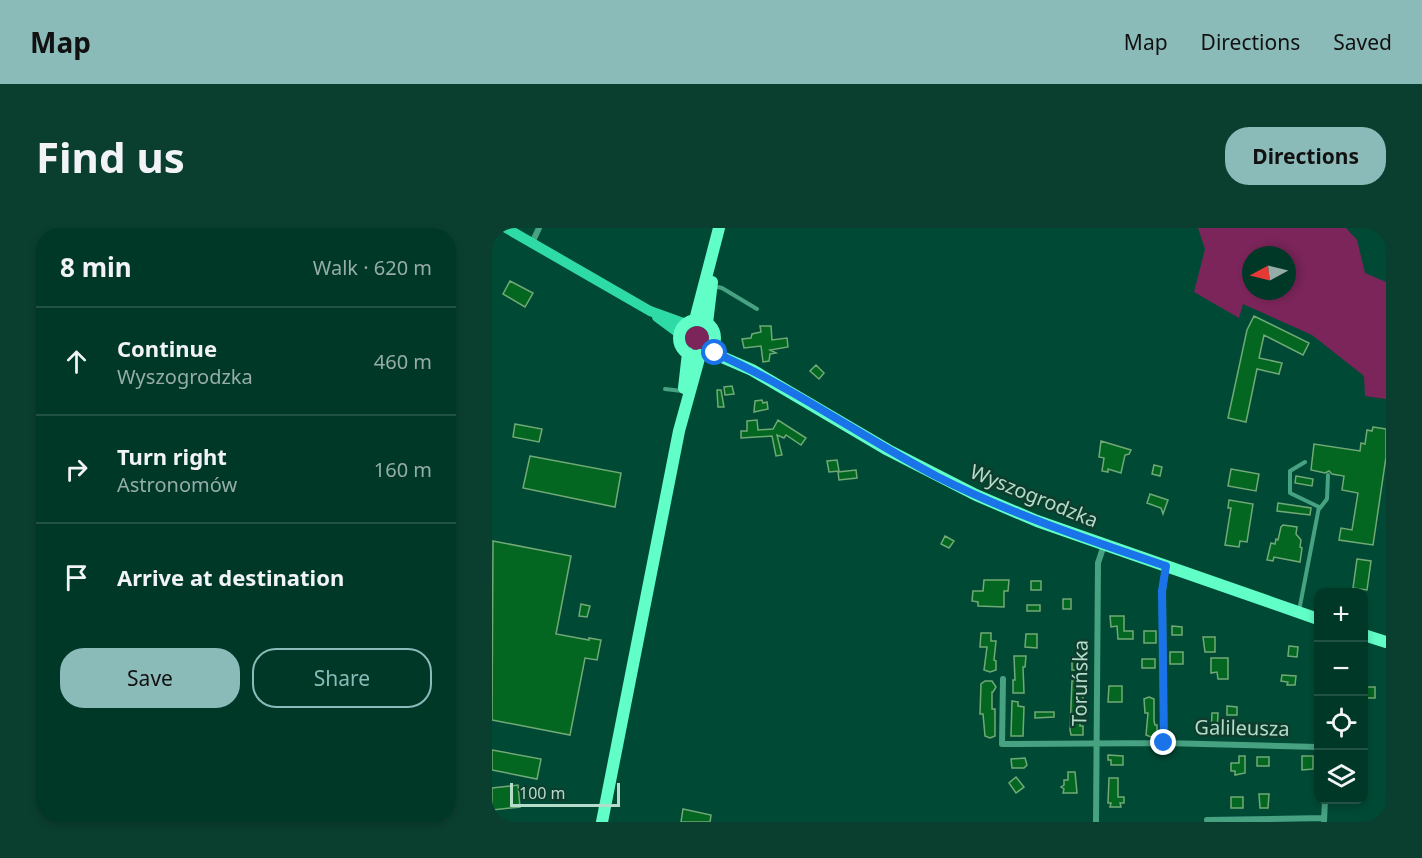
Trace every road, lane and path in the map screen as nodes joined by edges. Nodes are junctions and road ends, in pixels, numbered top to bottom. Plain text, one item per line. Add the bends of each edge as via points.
1 (506, 228) edge
2 (539, 228) edge
3 (718, 234) edge
4 (532, 243) junction
5 (707, 288) junction
6 (757, 309) dead end
7 (692, 325) junction
8 (714, 339) junction
9 (699, 353) junction
10 (752, 370) junction
11 (665, 389) dead end
12 (687, 390) junction
13 (1305, 462) dead end
14 (1328, 476) dead end
15 (1319, 509) junction
16 (1104, 545) junction
17 (1166, 566) junction
18 (1299, 612) junction
19 (1314, 618) edge
20 (1368, 636) edge
21 (1386, 642) edge
22 (1003, 679) dead end
23 (1096, 743) junction
24 (1164, 743) junction
25 (1314, 747) edge
26 (1325, 804) edge
27 (1207, 820) dead end
28 (1324, 820) edge
29 (602, 822) edge
30 (1096, 822) edge

1 - 4 main road
2 - 4 street
3 - 5 main road
4 - 7 main road via 650,311
5 - 6 lane via 722,288
5 - 7 main road
7 - 8 main road via 712,329
7 - 9 main road via 681,345
8 - 9 main road
8 - 10 main road, Wyszogrodzka
9 - 10 main road, Wyszogrodzka
9 - 12 main road
10 - 16 main road, Wyszogrodzka via 940,478
11 - 12 lane
12 - 29 main road
13 - 15 lane via 1290,471 1290,493
14 - 15 lane via 1327,499
15 - 18 lane
16 - 17 main road, Wyszogrodzka
16 - 23 street, Toruńska via 1098,563
17 - 18 main road, Wyszogrodzka
17 - 24 street via 1162,591
18 - 19 main road, Wyszogrodzka
20 - 21 main road
22 - 23 street via 1002,744
23 - 24 street, Galileusza
23 - 30 street, Toruńska
24 - 25 street, Galileusza
26 - 28 street
27 - 28 street

